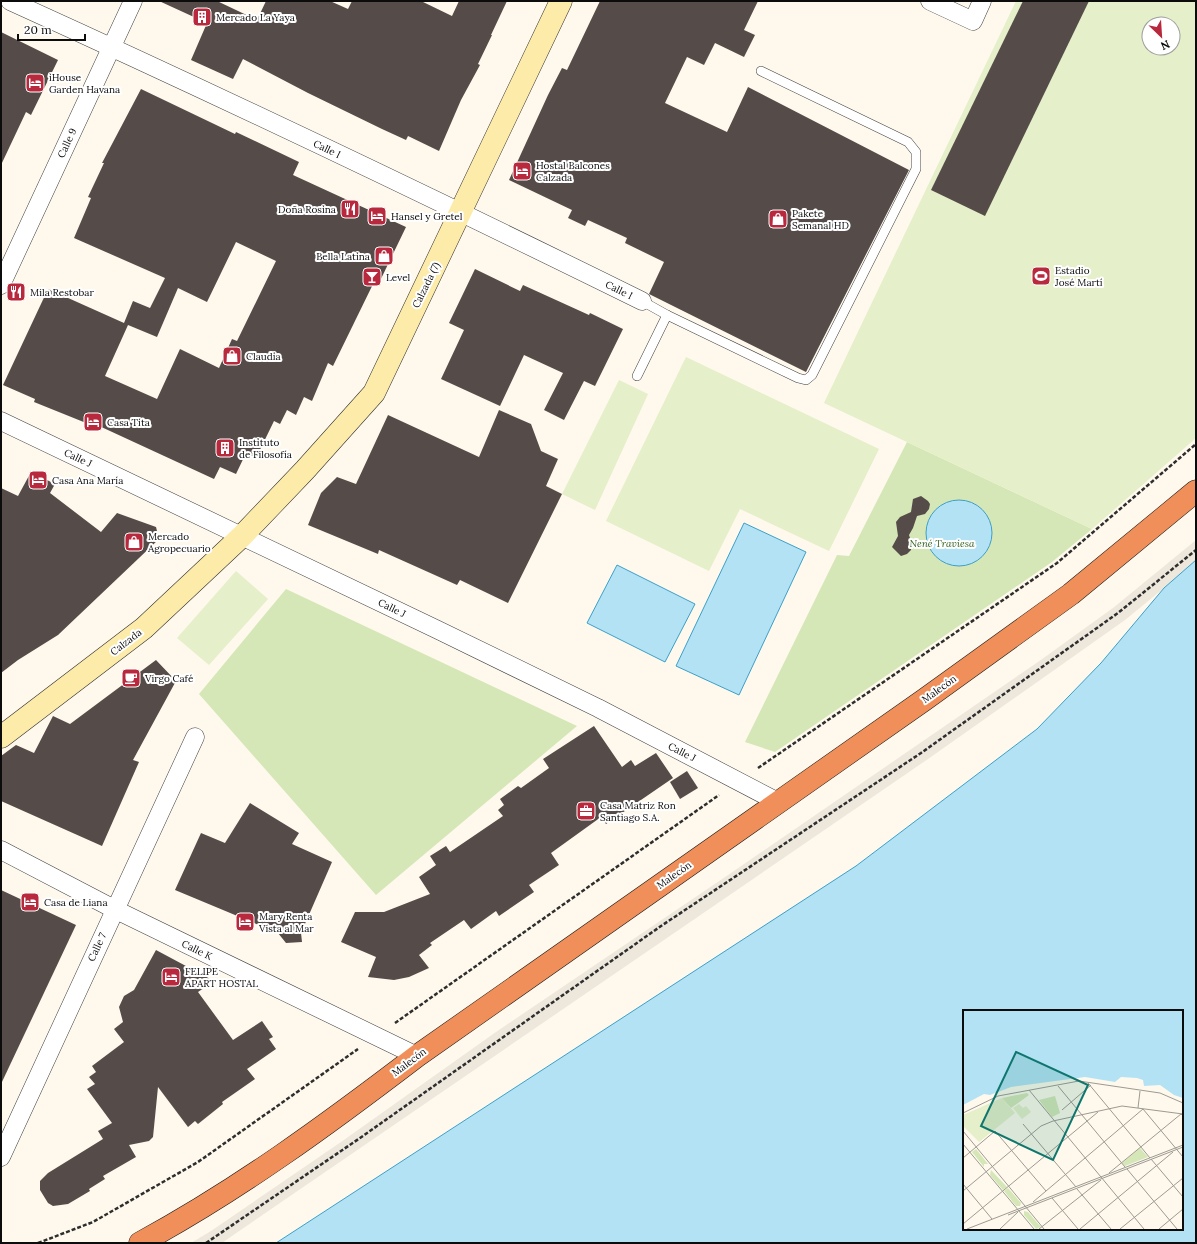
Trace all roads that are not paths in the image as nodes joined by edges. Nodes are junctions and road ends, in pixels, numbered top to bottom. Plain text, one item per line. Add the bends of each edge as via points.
1 (10, 1) edge
2 (133, 1) edge
3 (561, 1) edge
4 (930, 1) edge
5 (982, 1) edge
6 (112, 47) junction
7 (761, 71) dead end
8 (461, 212) junction
9 (1, 285) edge
10 (642, 301) joint
11 (667, 316) junction
12 (637, 376) dead end
13 (1, 421) edge
14 (1196, 491) edge
15 (242, 536) junction
16 (1, 737) edge
17 (195, 737) dead end
18 (778, 802) junction
19 (1, 850) edge
20 (114, 910) junction
21 (417, 1056) junction
22 (1, 1157) edge
23 (140, 1243) edge

1 - 6 street, Calle I
2 - 6 street, Calle 9
3 - 8 main road, Calzada (7)
4 - 5 street via 973,21
6 - 8 street, Calle I
6 - 9 street, Calle 9
7 - 11 lane via 908,142 916,152 916,169 812,375 806,380
8 - 10 street, Calle I
8 - 15 main road, Calzada (7) via 374,393
10 - 11 lane
11 - 12 lane
13 - 15 street, Calle J
14 - 18 highway, Malecón via 1071,594
15 - 16 main road, Calzada via 144,628
15 - 18 street, Calle J via 591,705
17 - 20 street, Calle 7
18 - 21 highway, Malecón
19 - 20 street, Calle K
20 - 21 street, Calle K
20 - 22 street, Calle 7
21 - 23 highway, Malecón via 249,1178 185,1219

